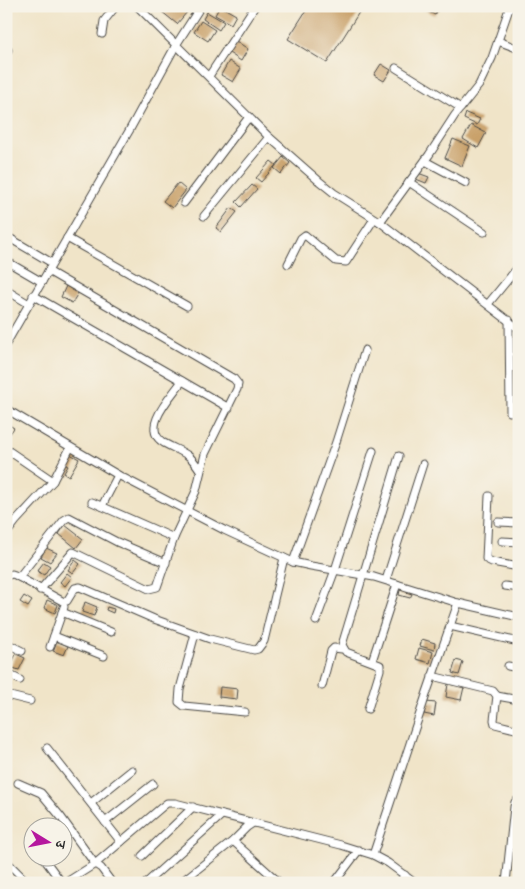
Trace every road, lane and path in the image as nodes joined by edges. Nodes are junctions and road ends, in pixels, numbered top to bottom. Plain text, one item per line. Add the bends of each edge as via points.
1 (116, 6) edge
2 (137, 6) edge
3 (201, 6) edge
4 (255, 6) edge
5 (510, 6) edge
6 (102, 34) dead end
7 (498, 42) junction
8 (176, 45) junction
9 (519, 49) edge
10 (396, 68) dead end
11 (209, 76) junction
12 (461, 108) junction
13 (249, 117) junction
14 (269, 137) junction
15 (424, 161) junction
16 (409, 182) junction
17 (466, 183) dead end
18 (184, 203) dead end
19 (204, 216) dead end
20 (377, 221) junction
21 (484, 232) dead end
22 (6, 236) edge
23 (67, 238) junction
24 (6, 261) edge
25 (52, 263) junction
26 (288, 264) dead end
27 (519, 266) edge
28 (48, 271) junction
29 (42, 282) junction
30 (6, 290) edge
31 (34, 295) junction
32 (28, 304) junction
33 (488, 304) junction
34 (186, 306) dead end
35 (509, 320) junction
36 (519, 329) edge
37 (6, 344) edge
38 (365, 350) dead end
39 (182, 381) junction
40 (230, 408) junction
41 (6, 409) edge
42 (510, 412) dead end
43 (70, 448) junction
44 (6, 449) edge
45 (372, 451) dead end
46 (399, 456) dead end
47 (423, 464) dead end
48 (200, 470) junction
49 (118, 475) junction
50 (53, 480) junction
51 (489, 496) dead end
52 (92, 502) dead end
53 (102, 506) junction
54 (186, 510) junction
55 (498, 522) dead end
56 (519, 523) edge
57 (6, 534) edge
58 (174, 538) junction
59 (502, 541) dead end
60 (519, 542) edge
61 (284, 558) junction
62 (293, 562) junction
63 (166, 563) junction
64 (519, 566) edge
65 (335, 570) junction
66 (362, 575) junction
67 (6, 576) edge
68 (19, 577) junction
69 (386, 580) junction
70 (397, 584) junction
71 (505, 586) dead end
72 (519, 588) edge
73 (40, 590) junction
74 (65, 602) junction
75 (458, 603) junction
76 (62, 612) junction
77 (519, 617) edge
78 (316, 621) dead end
79 (450, 626) junction
80 (111, 632) dead end
81 (195, 634) junction
82 (54, 636) junction
83 (519, 642) edge
84 (6, 643) edge
85 (50, 648) dead end
86 (342, 649) junction
87 (22, 651) dead end
88 (104, 656) dead end
89 (372, 661) junction
90 (508, 666) dead end
91 (519, 668) edge
92 (6, 673) edge
93 (432, 676) junction
94 (20, 680) dead end
95 (322, 686) dead end
96 (6, 695) edge
97 (497, 696) junction
98 (519, 700) edge
99 (30, 701) dead end
100 (368, 709) dead end
101 (245, 712) dead end
102 (519, 730) edge
103 (47, 748) dead end
104 (132, 770) dead end
105 (18, 783) dead end
106 (153, 784) dead end
107 (519, 799) edge
108 (90, 803) junction
109 (193, 807) junction
110 (222, 815) junction
111 (105, 822) junction
112 (254, 823) junction
113 (233, 841) junction
114 (121, 842) junction
115 (359, 850) junction
116 (373, 855) junction
117 (142, 856) dead end
118 (6, 861) edge
119 (95, 864) junction
120 (50, 866) edge
121 (405, 875) junction
122 (28, 883) edge
123 (64, 883) edge
124 (112, 883) edge
125 (146, 883) edge
126 (180, 883) edge
127 (280, 883) edge
128 (334, 883) edge
129 (399, 883) edge
130 (415, 883) edge
131 (506, 883) edge

1 - 6 street via 104,21
2 - 8 street
3 - 8 street
4 - 11 street
5 - 7 street
7 - 9 street
7 - 12 street via 478,84
8 - 11 street
8 - 23 street
10 - 12 street
11 - 13 street
12 - 15 street
13 - 14 street
13 - 18 street
14 - 19 street
14 - 20 street via 334,193
15 - 16 street
15 - 17 street
16 - 20 street
16 - 21 street
20 - 26 street via 346,262 336,261 305,235
20 - 33 street
22 - 25 street
23 - 25 street
23 - 34 street
24 - 29 street
25 - 28 street
27 - 33 street
28 - 29 street
28 - 40 street via 234,379 238,387
29 - 31 street
30 - 32 street
31 - 32 street
31 - 39 street
32 - 37 street
33 - 35 street
35 - 36 street
35 - 42 street
38 - 62 street
39 - 40 street
39 - 48 street via 158,416 154,431 159,439 190,456
40 - 48 street
41 - 43 street
43 - 49 street
43 - 50 street
44 - 50 street
45 - 65 street
46 - 66 street
47 - 69 street
48 - 54 street via 196,491
49 - 53 street
49 - 54 street
50 - 57 street
51 - 64 street via 486,559
52 - 53 street
53 - 58 street
54 - 58 street
54 - 61 street
55 - 56 street
58 - 63 street
59 - 60 street
61 - 62 street
61 - 81 street via 264,641 258,649 250,650
62 - 65 street
63 - 68 street via 70,517 64,520
63 - 73 street via 157,588 152,589 73,552
65 - 66 street
65 - 78 street
66 - 69 street
66 - 86 street
67 - 68 street
68 - 73 street
69 - 70 street
70 - 75 street
70 - 89 street
71 - 72 street
73 - 74 street
74 - 76 street
74 - 81 street via 75,588 80,587
75 - 77 street
75 - 79 street
76 - 80 street
76 - 82 street
79 - 83 street
79 - 93 street
81 - 101 street via 179,702 184,706
82 - 85 street
82 - 88 street
84 - 87 street
86 - 89 street
86 - 95 street via 331,651
89 - 100 street via 380,665 380,670
90 - 91 street
92 - 94 street
93 - 97 street via 490,690
93 - 116 street
96 - 99 street
97 - 98 street
97 - 102 street via 495,724
103 - 108 street
104 - 108 street
105 - 119 street via 41,793
106 - 111 street
107 - 131 street via 514,807
108 - 111 street
109 - 110 street
109 - 114 street via 167,803
109 - 117 street
110 - 112 street
110 - 125 street
111 - 114 street
112 - 113 street
112 - 115 street
113 - 126 street
113 - 127 street
114 - 119 street
115 - 116 street
115 - 128 street
116 - 121 street
118 - 122 street
119 - 123 street
119 - 124 street
120 - 123 street
121 - 129 street
121 - 130 street

